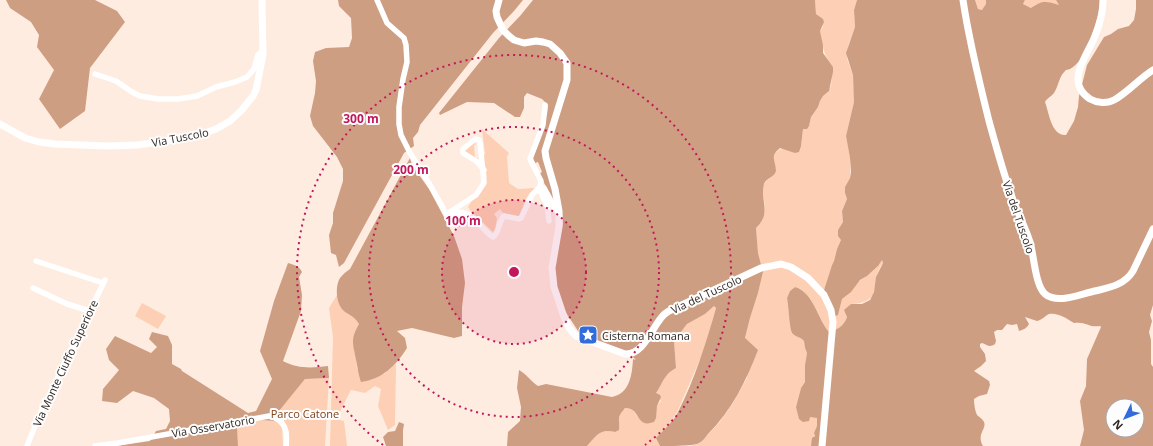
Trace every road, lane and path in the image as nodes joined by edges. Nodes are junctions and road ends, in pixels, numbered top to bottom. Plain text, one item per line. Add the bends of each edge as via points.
1 (262, 0) edge
2 (377, 0) edge
3 (499, 0) edge
4 (962, 0) edge
5 (1103, 0) edge
6 (263, 50) junction
7 (1153, 70) edge
8 (96, 74) dead end
9 (545, 105) dead end
10 (0, 124) edge
11 (484, 170) junction
12 (540, 188) junction
13 (559, 211) junction
14 (447, 215) junction
15 (549, 221) dead end
16 (1153, 229) edge
17 (36, 261) dead end
18 (33, 288) dead end
19 (90, 312) junction
20 (27, 446) edge
21 (95, 446) edge
22 (286, 446) edge
23 (822, 446) edge

1 - 6 street, Via Tuscolo
2 - 14 street via 387,23 404,38 406,45 407,62 399,112 401,135
3 - 13 street, Via del Tuscolo via 497,18 509,36 524,43 536,41 550,44 567,63 567,80 546,151
4 - 16 street, Via del Tuscolo via 975,66 993,135 1011,197 1029,240 1041,290 1050,296 1063,298 1124,282 1130,276
5 - 7 street via 1100,22 1079,70 1082,90 1091,100 1109,102
6 - 8 street via 247,77 197,96 178,99 144,97 116,81
6 - 10 street, Via Tuscolo via 259,81 253,96 230,121 202,135 132,145 55,144 27,139
9 - 12 street via 543,125 530,159 541,181
11 - 11 street via 480,143 475,139 463,149 463,153 480,164
11 - 14 street via 484,183 481,189
12 - 13 street via 544,188 555,209
12 - 14 street via 532,195 522,218 504,216 493,237 467,214 459,211
12 - 15 street via 547,205
13 - 23 street, Via del Tuscolo via 552,268 554,287 569,328 576,336 625,354 641,348 661,318 671,310 761,268 781,264 808,278 824,295 833,322
17 - 19 street, Via Monte Ciuffo Superiore via 104,281
18 - 19 street
19 - 20 street, Via Monte Ciuffo Superiore
21 - 22 street, Via Osservatorio via 269,416 278,419 285,427

